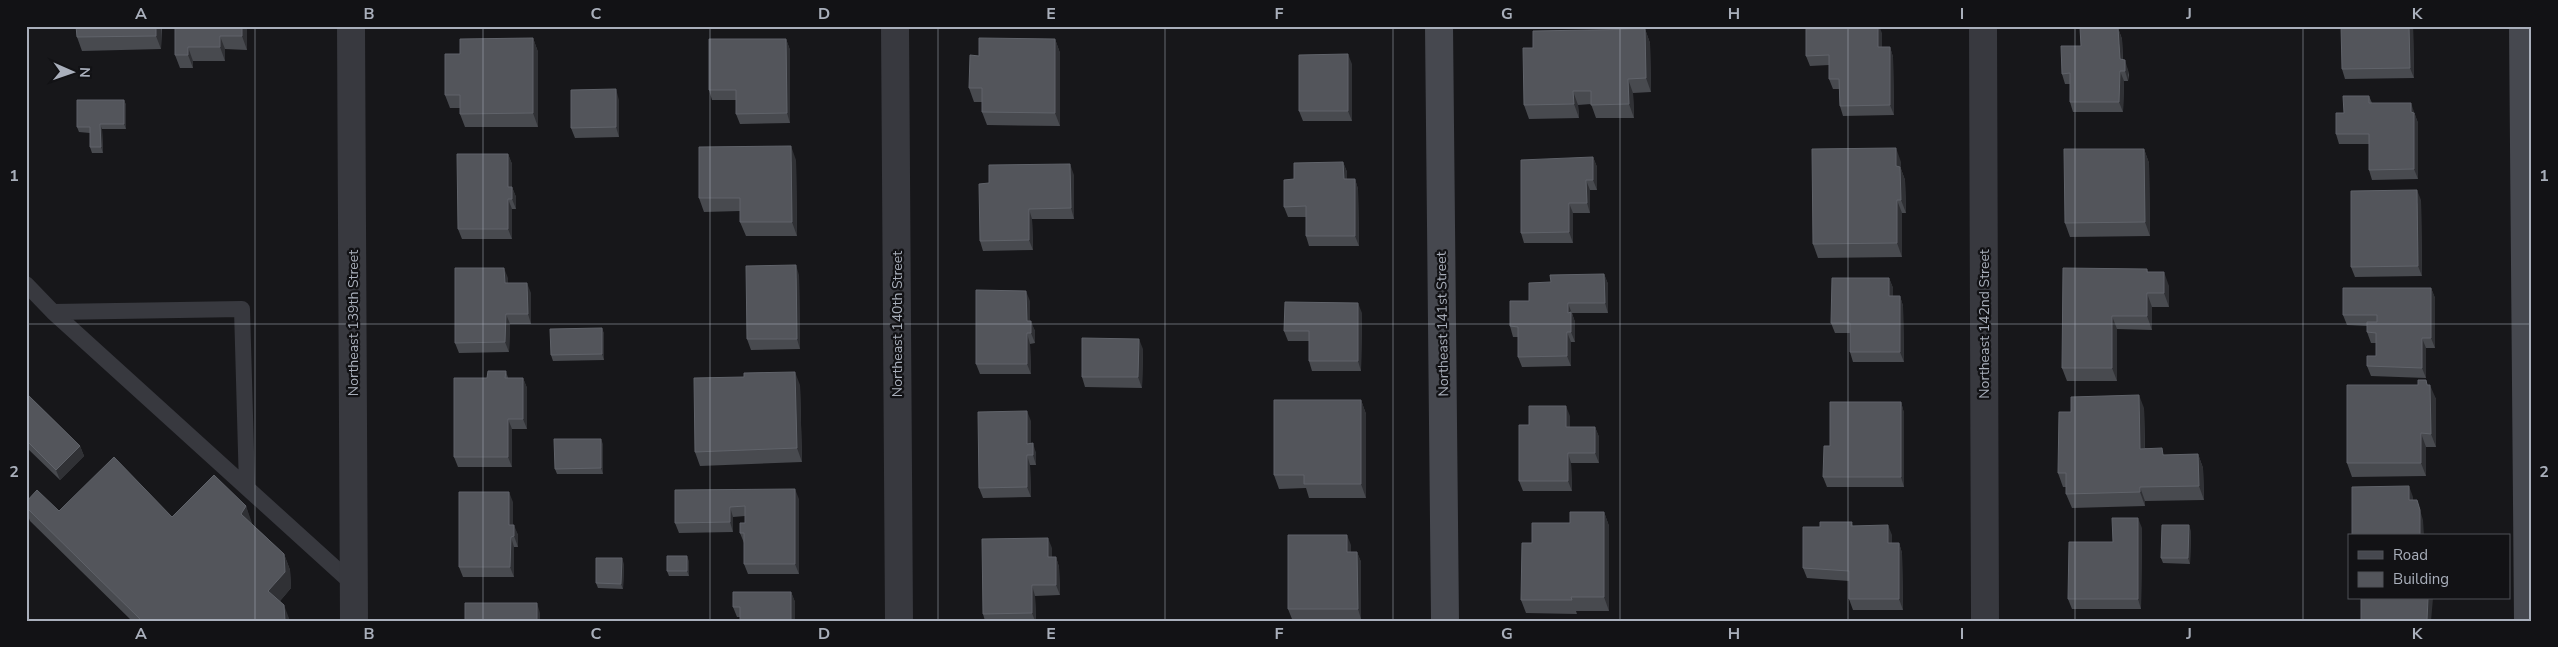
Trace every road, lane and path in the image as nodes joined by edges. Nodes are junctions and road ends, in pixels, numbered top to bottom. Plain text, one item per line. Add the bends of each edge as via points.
1 (351, 26) edge
2 (895, 26) edge
3 (1439, 26) edge
4 (1983, 26) edge
5 (2523, 26) edge
6 (26, 284) edge
7 (53, 312) junction
8 (247, 487) junction
9 (354, 585) junction
10 (354, 621) edge
11 (899, 621) edge
12 (1446, 621) edge
13 (1985, 621) edge
14 (2528, 621) edge

1 - 9 street, Northeast 139th Street
2 - 11 street, Northeast 140th Street
3 - 12 street, Northeast 141st Street
4 - 13 street, Northeast 142nd Street
5 - 14 street
6 - 7 lane
7 - 8 lane
7 - 8 lane via 242,309
8 - 9 lane
9 - 10 street, Northeast 139th Street

